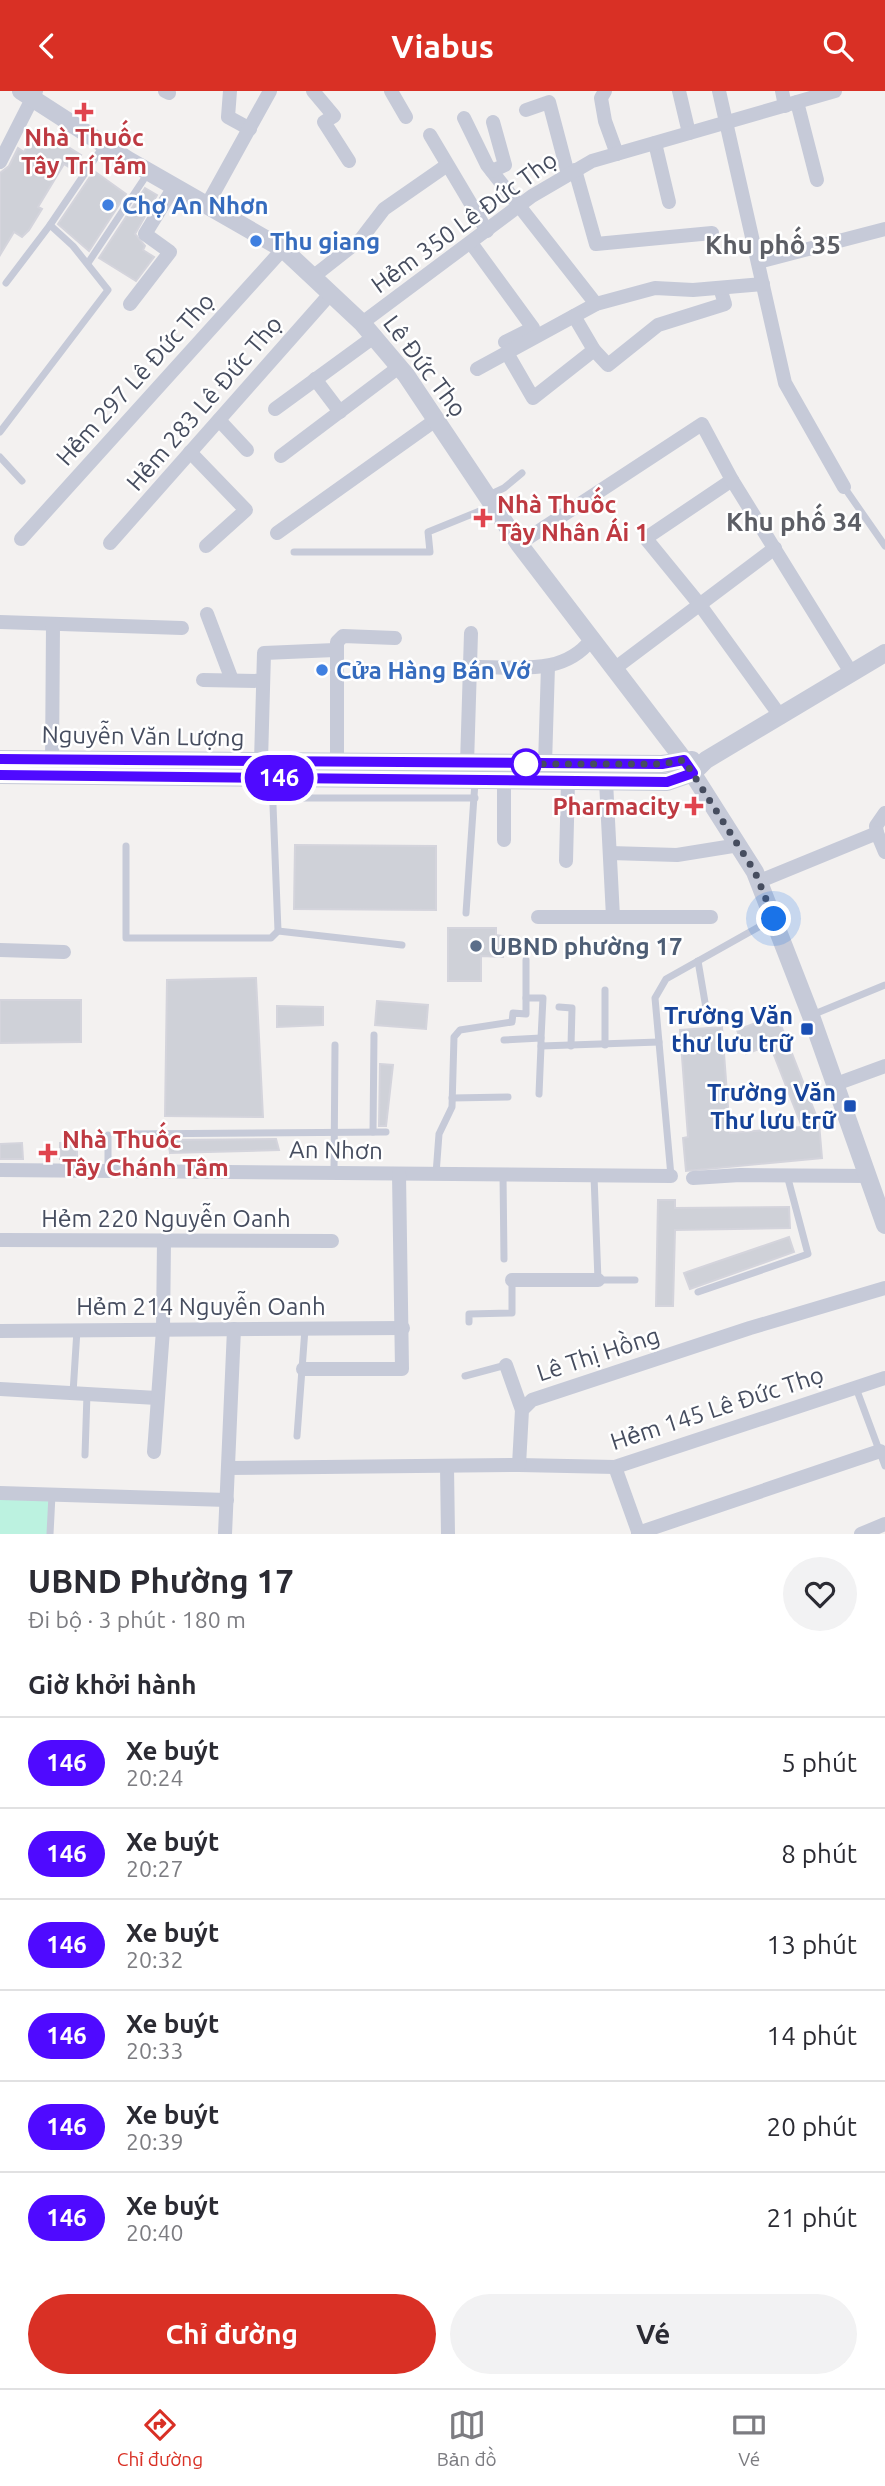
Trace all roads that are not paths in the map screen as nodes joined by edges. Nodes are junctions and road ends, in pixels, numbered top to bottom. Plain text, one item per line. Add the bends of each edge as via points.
1 (230, 91) edge
2 (270, 91) edge
3 (313, 91) edge
4 (391, 91) edge
5 (605, 91) edge
6 (679, 91) edge
7 (719, 91) edge
8 (835, 91) edge
9 (30, 93) edge
10 (788, 100) edge
11 (526, 110) dead end
12 (406, 117) dead end
13 (464, 118) dead end
14 (493, 122) dead end
15 (726, 123) junction
16 (250, 129) junction
17 (689, 133) junction
18 (430, 135) dead end
19 (655, 143) junction
20 (104, 145) junction
21 (617, 154) junction
22 (349, 161) dead end
23 (0, 162) edge
24 (443, 167) dead end
25 (492, 171) junction
26 (148, 172) junction
27 (571, 172) junction
28 (817, 180) dead end
29 (174, 187) junction
30 (669, 202) dead end
31 (207, 205) junction
32 (518, 208) junction
33 (50, 225) junction
34 (885, 229) edge
35 (487, 231) junction
36 (712, 233) dead end
37 (471, 243) junction
38 (283, 249) junction
39 (758, 262) junction
40 (88, 263) junction
41 (314, 275) junction
42 (6, 283) dead end
43 (762, 283) junction
44 (720, 288) junction
45 (331, 293) junction
46 (596, 303) junction
47 (130, 304) dead end
48 (574, 316) junction
49 (369, 330) junction
50 (506, 348) junction
51 (594, 350) junction
52 (399, 367) junction
53 (477, 369) dead end
54 (315, 379) junction
55 (275, 409) dead end
56 (340, 412) junction
57 (437, 419) junction
58 (219, 420) junction
59 (0, 432) edge
60 (247, 450) dead end
61 (190, 452) junction
62 (281, 456) dead end
63 (0, 457) edge
64 (522, 473) dead end
65 (732, 480) junction
66 (22, 481) dead end
67 (844, 487) joint
68 (490, 501) junction
69 (277, 533) dead end
70 (21, 539) dead end
71 (110, 543) dead end
72 (519, 544) junction
73 (206, 546) dead end
74 (885, 546) edge
75 (775, 548) junction
76 (294, 552) dead end
77 (700, 605) junction
78 (208, 614) dead end
79 (0, 622) edge
80 (54, 624) junction
81 (182, 628) dead end
82 (471, 633) dead end
83 (395, 638) dead end
84 (592, 640) junction
85 (335, 650) junction
86 (885, 653) edge
87 (548, 666) junction
88 (479, 667) dead end
89 (614, 669) junction
90 (852, 674) junction
91 (203, 680) dead end
92 (232, 680) junction
93 (263, 681) junction
94 (782, 717) junction
95 (0, 759) edge
96 (337, 762) junction
97 (545, 764) junction
98 (688, 766) junction
99 (268, 767) junction
100 (52, 768) junction
101 (0, 775) edge
102 (473, 776) junction
103 (504, 780) junction
104 (568, 781) junction
105 (606, 781) junction
106 (272, 798) junction
107 (885, 813) edge
108 (877, 833) junction
109 (504, 840) dead end
110 (739, 845) junction
111 (126, 846) dead end
112 (885, 852) edge
113 (610, 853) junction
114 (566, 861) dead end
115 (760, 881) junction
116 (466, 913) dead end
117 (538, 917) dead end
118 (613, 917) junction
119 (710, 917) dead end
120 (774, 919) junction
121 (278, 931) junction
122 (402, 945) dead end
123 (0, 950) edge
124 (64, 952) dead end
125 (526, 960) dead end
126 (698, 961) junction
127 (885, 985) edge
128 (605, 991) dead end
129 (526, 998) junction
130 (559, 1007) dead end
131 (811, 1016) junction
132 (708, 1020) dead end
133 (374, 1035) dead end
134 (504, 1040) dead end
135 (541, 1042) junction
136 (659, 1042) junction
137 (335, 1045) dead end
138 (605, 1045) junction
139 (572, 1046) junction
140 (885, 1066) edge
141 (836, 1084) junction
142 (539, 1094) dead end
143 (508, 1097) dead end
144 (452, 1098) junction
145 (373, 1132) junction
146 (386, 1132) dead end
147 (334, 1133) junction
148 (108, 1135) dead end
149 (123, 1135) dead end
150 (0, 1170) edge
151 (108, 1171) junction
152 (334, 1173) junction
153 (399, 1174) junction
154 (436, 1174) junction
155 (503, 1174) junction
156 (594, 1175) junction
157 (787, 1175) junction
158 (671, 1176) joint
159 (869, 1176) junction
160 (693, 1178) dead end
161 (881, 1196) edge
162 (885, 1225) edge
163 (0, 1240) edge
164 (164, 1241) junction
165 (331, 1241) dead end
166 (505, 1259) dead end
167 (512, 1280) joint
168 (598, 1280) junction
169 (635, 1280) dead end
170 (885, 1288) edge
171 (698, 1292) dead end
172 (469, 1322) dead end
173 (305, 1328) junction
174 (403, 1328) junction
175 (234, 1329) junction
176 (77, 1330) junction
177 (163, 1330) junction
178 (0, 1331) edge
179 (506, 1365) joint
180 (303, 1369) junction
181 (465, 1376) dead end
182 (885, 1378) edge
183 (856, 1388) junction
184 (0, 1389) edge
185 (80, 1394) junction
186 (157, 1398) junction
187 (522, 1410) junction
188 (297, 1436) dead end
189 (154, 1451) dead end
190 (880, 1451) junction
191 (85, 1455) dead end
192 (519, 1465) junction
193 (885, 1466) edge
194 (447, 1467) junction
195 (615, 1467) junction
196 (228, 1468) junction
197 (0, 1493) edge
198 (52, 1495) junction
199 (227, 1500) junction
200 (885, 1524) edge
201 (638, 1533) edge
202 (50, 1534) edge
203 (225, 1534) edge
204 (448, 1534) edge
205 (861, 1534) edge

1 - 16 street via 228,117
2 - 16 street
3 - 22 street via 334,115 324,122
4 - 12 street
5 - 21 street via 601,98 605,121
6 - 17 street
7 - 15 street
8 - 10 street, Hẻm 350 Lê Đức Thọ
9 - 20 street, Lê Đức Thọ
9 - 23 street
10 - 15 street, Hẻm 350 Lê Đức Thọ
10 - 28 street
11 - 27 street via 550,102
13 - 25 street
14 - 25 street via 505,165
15 - 17 street, Hẻm 350 Lê Đức Thọ
15 - 39 street
16 - 31 street
17 - 19 street, Hẻm 350 Lê Đức Thọ
18 - 35 street
19 - 21 street, Hẻm 350 Lê Đức Thọ
19 - 30 street
20 - 26 street, Lê Đức Thọ
20 - 33 lane
21 - 27 street, Hẻm 350 Lê Đức Thọ
24 - 41 street via 384,209 361,239
25 - 32 street
26 - 29 street, Lê Đức Thọ
26 - 40 lane
27 - 32 street, Hẻm 350 Lê Đức Thọ
27 - 36 street via 596,244
29 - 31 street, Lê Đức Thọ
29 - 47 street via 145,234 170,252
31 - 38 street, Lê Đức Thọ
32 - 35 street, Hẻm 350 Lê Đức Thọ
32 - 46 street
33 - 40 lane
33 - 42 lane
34 - 39 street
35 - 37 street, Hẻm 350 Lê Đức Thọ
37 - 49 street, Hẻm 350 Lê Đức Thọ
37 - 50 street via 533,328
38 - 41 street, Lê Đức Thọ
38 - 70 street, Hẻm 297 Lê Đức Thọ
39 - 43 street
40 - 59 lane via 108,290
41 - 45 street, Lê Đức Thọ
43 - 44 street
43 - 67 street via 785,383
44 - 46 street via 655,288
44 - 51 street via 725,304 658,325 608,365
45 - 49 street, Lê Đức Thọ
45 - 58 street, Hẻm 283 Lê Đức Thọ
46 - 48 street
48 - 50 street
48 - 51 street
49 - 52 street, Lê Đức Thọ
49 - 54 street, Hẻm 350 Lê Đức Thọ
50 - 51 street via 533,398
50 - 53 street
52 - 56 street
52 - 57 street, Lê Đức Thọ
54 - 55 street, Hẻm 350 Lê Đức Thọ
54 - 56 street
56 - 62 street
57 - 68 street, Lê Đức Thọ
57 - 69 street
58 - 60 street
58 - 61 street, Hẻm 283 Lê Đức Thọ
61 - 71 street, Hẻm 283 Lê Đức Thọ
61 - 73 street via 246,510
63 - 66 lane
64 - 68 lane
65 - 72 street via 702,423
65 - 75 street
65 - 77 street via 649,536
67 - 74 lane
68 - 72 street, Lê Đức Thọ
68 - 76 lane via 428,532 430,552
72 - 84 street, Lê Đức Thọ
75 - 77 street
75 - 90 street
77 - 89 street
77 - 94 street
78 - 92 street
79 - 80 street
80 - 81 street
80 - 100 street
82 - 102 street
83 - 85 street via 342,636
84 - 87 street via 579,656
84 - 89 street, Lê Đức Thọ
85 - 93 street via 264,653
85 - 96 street
86 - 90 street
87 - 88 street
87 - 97 street
89 - 98 street, Lê Đức Thọ
90 - 94 street
91 - 92 street
92 - 93 street
93 - 99 street
94 - 98 street
95 - 100 street, Nguyễn Văn Lượng
96 - 99 street, Nguyễn Văn Lượng
96 - 102 street, Nguyễn Văn Lượng
97 - 98 street, Nguyễn Văn Lượng
97 - 102 street, Nguyễn Văn Lượng
98 - 105 street, Nguyễn Văn Lượng via 667,782
98 - 110 street, Lê Đức Thọ
99 - 100 street, Nguyễn Văn Lượng
99 - 102 street, Nguyễn Văn Lượng
99 - 106 lane
100 - 101 street, Nguyễn Văn Lượng
102 - 103 street, Nguyễn Văn Lượng
102 - 106 lane
102 - 116 lane
103 - 104 street, Nguyễn Văn Lượng
103 - 109 street
104 - 105 street, Nguyễn Văn Lượng
104 - 114 street
105 - 113 street
106 - 121 lane
107 - 108 street via 876,826
108 - 112 street
108 - 115 street
110 - 113 street via 677,855
110 - 115 street, Lê Đức Thọ
111 - 121 lane via 125,934 129,940 271,938
113 - 118 street
115 - 120 street, Lê Đức Thọ
117 - 118 street
118 - 119 street
120 - 126 lane
120 - 131 street, Lê Đức Thọ
121 - 122 lane
123 - 124 street
125 - 129 lane
126 - 132 lane
126 - 136 lane via 666,979 659,989 655,998
127 - 131 lane
128 - 138 lane
129 - 135 lane via 543,998
129 - 144 lane via 526,1014 513,1013 512,1023 460,1030 454,1037
130 - 139 lane via 572,1007
131 - 141 street, Lê Đức Thọ
133 - 145 lane
134 - 135 lane
135 - 139 lane
135 - 142 lane
136 - 138 lane
136 - 158 lane
137 - 147 lane
138 - 139 lane
140 - 141 street
141 - 159 street, Lê Đức Thọ
143 - 144 lane
144 - 154 lane via 439,1135
145 - 146 lane
145 - 147 lane
147 - 149 lane
147 - 152 lane
148 - 151 lane
150 - 151 street, An Nhơn
151 - 152 street, An Nhơn
152 - 153 street, An Nhơn
153 - 154 street, An Nhơn
153 - 174 street
154 - 155 street, An Nhơn
155 - 156 street, An Nhơn
155 - 166 lane
156 - 158 street, An Nhơn
156 - 168 lane
157 - 159 street
157 - 160 street
157 - 171 lane via 808,1254
159 - 161 street, Lê Đức Thọ
161 - 162 street
163 - 164 street, Hẻm 220 Nguyễn Oanh
164 - 165 street, Hẻm 220 Nguyễn Oanh
164 - 177 street
167 - 168 street
167 - 172 lane via 512,1313 469,1314
168 - 169 lane
170 - 187 street, Lê Thị Hồng via 531,1400
173 - 174 street, Hẻm 214 Nguyễn Oanh
173 - 175 street, Hẻm 214 Nguyễn Oanh
173 - 180 lane
174 - 180 street via 402,1369
175 - 177 street, Hẻm 214 Nguyễn Oanh
175 - 196 street
176 - 177 street, Hẻm 214 Nguyễn Oanh
176 - 178 street, Hẻm 214 Nguyễn Oanh
176 - 185 lane
177 - 186 street
179 - 181 lane
179 - 187 street
180 - 188 lane
182 - 183 street, Hẻm 145 Lê Đức Thọ
183 - 190 lane
183 - 195 street, Hẻm 145 Lê Đức Thọ
184 - 185 street
185 - 186 street
185 - 191 lane
186 - 189 street
187 - 192 street, Lê Thị Hồng
190 - 193 lane
190 - 201 street
192 - 194 street
192 - 195 street, Hẻm 145 Lê Đức Thọ
194 - 196 street
194 - 204 street
195 - 201 street
196 - 199 street
197 - 198 street
198 - 199 street
198 - 202 lane
199 - 203 street
200 - 205 street

